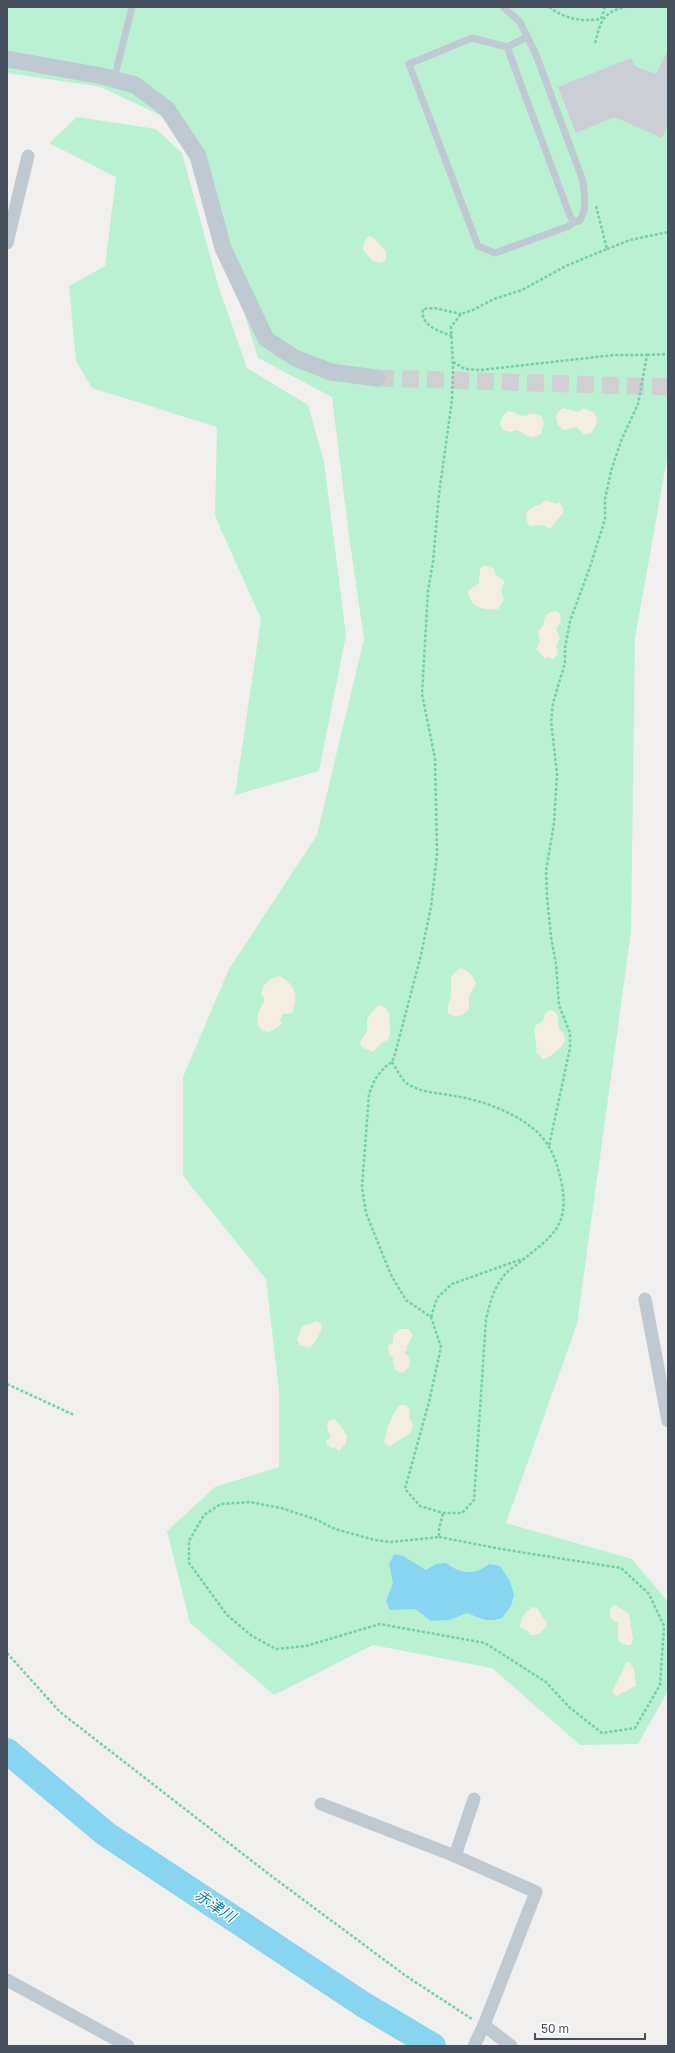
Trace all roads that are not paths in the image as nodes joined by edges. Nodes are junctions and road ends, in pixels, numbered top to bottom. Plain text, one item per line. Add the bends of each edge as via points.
1 (132, 7) edge
2 (502, 7) edge
3 (528, 36) junction
4 (507, 46) junction
5 (7, 58) edge
6 (114, 79) junction
7 (28, 156) dead end
8 (574, 222) junction
9 (7, 243) edge
10 (377, 378) tunnel mouth
11 (645, 1299) dead end
12 (668, 1421) edge
13 (474, 1799) dead end
14 (321, 1804) dead end
15 (455, 1856) junction
16 (7, 1980) edge
17 (484, 2025) junction
18 (476, 2041) edge
19 (128, 2046) edge
20 (511, 2046) edge

1 - 6 lane
2 - 3 lane via 520,22
3 - 4 lane
3 - 8 lane via 583,182 584,216 579,222
4 - 8 lane
4 - 8 lane via 472,38 409,64 478,246 495,253
5 - 6 street
6 - 10 street via 135,85 167,109 198,156 223,248 266,339 295,358 331,372
7 - 9 street
11 - 12 street
13 - 15 street
14 - 15 street
15 - 17 street via 536,1892
16 - 19 street
17 - 18 street
17 - 20 street

